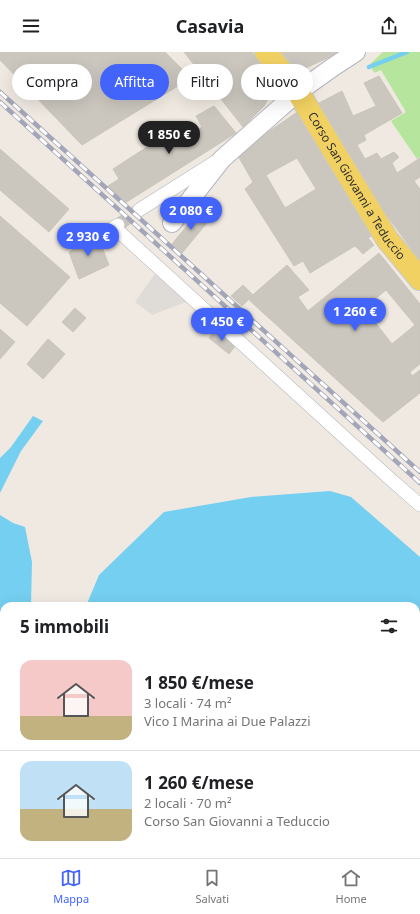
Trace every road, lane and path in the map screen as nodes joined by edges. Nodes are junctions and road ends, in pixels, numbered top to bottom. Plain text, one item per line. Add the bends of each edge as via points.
1 (266, 52) edge
2 (356, 52) edge
3 (276, 64) edge
4 (313, 81) edge
5 (289, 100) edge
6 (303, 100) edge
7 (222, 158) junction
8 (139, 210) tunnel mouth
9 (172, 223) dead end
10 (118, 225) dead end
11 (420, 279) edge
12 (420, 505) edge

1 - 3 main road, Corso San Giovanni a Teduccio
2 - 4 street
5 - 7 street
6 - 11 main road, Corso San Giovanni a Teduccio via 387,239
7 - 8 street
7 - 9 street
10 - 12 street via 114,228

